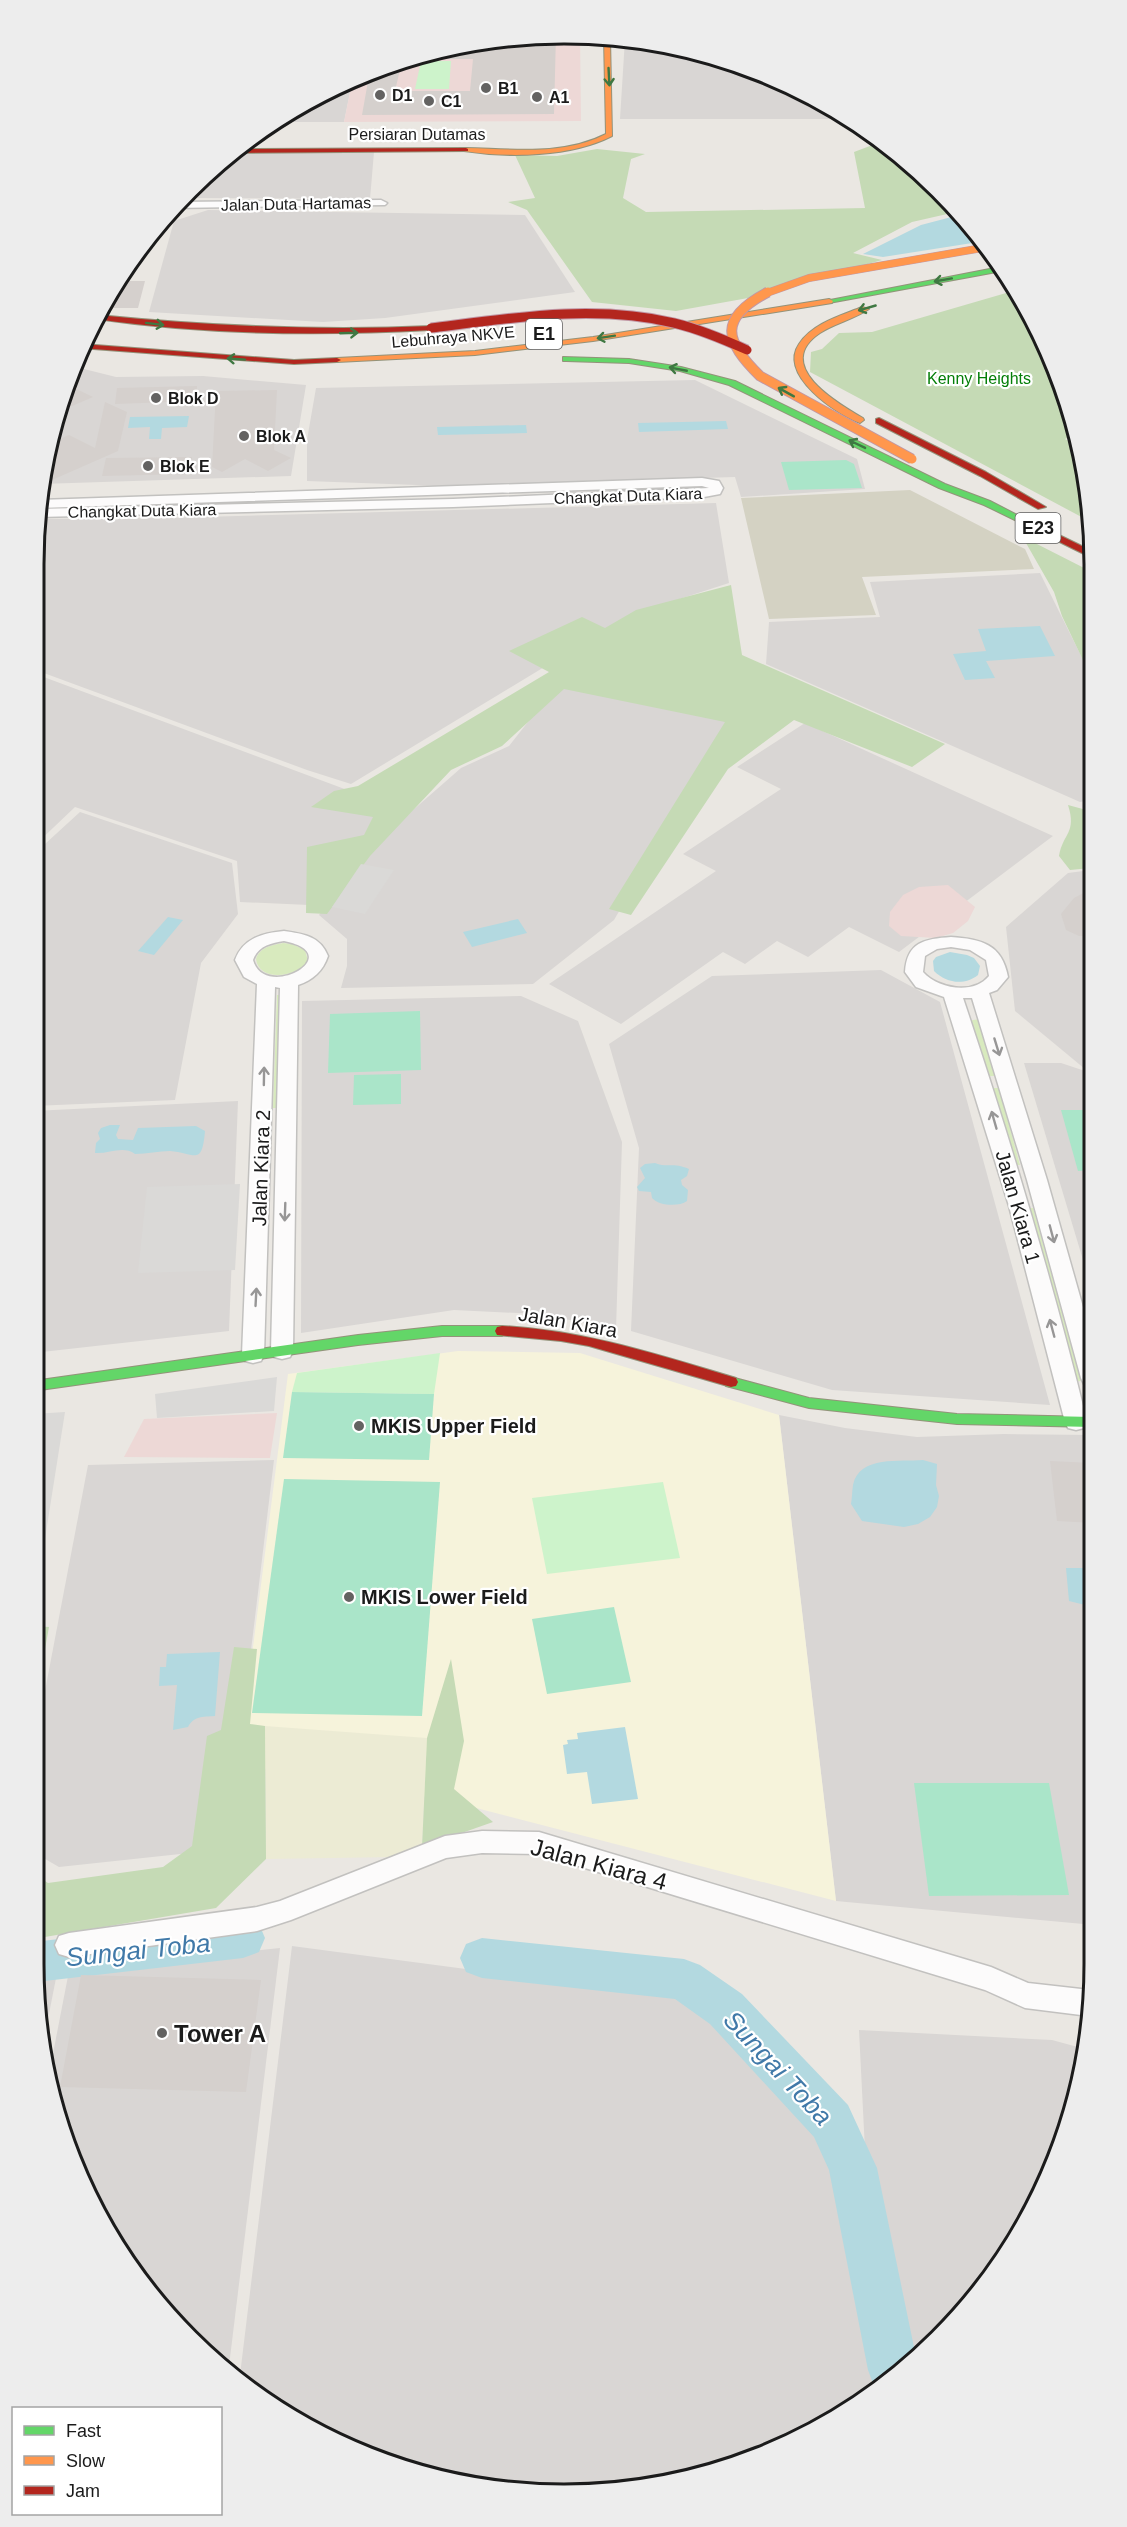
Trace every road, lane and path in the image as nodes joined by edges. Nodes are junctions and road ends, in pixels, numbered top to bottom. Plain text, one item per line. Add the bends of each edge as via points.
1 (607, 46) edge
2 (592, 137) junction
3 (353, 138) dead end
4 (451, 138) dead end
5 (257, 144) edge
6 (368, 144) junction
7 (431, 145) junction
8 (247, 151) edge
9 (381, 203) dead end
10 (188, 205) edge
11 (977, 249) edge
12 (985, 260) edge
13 (993, 271) edge
14 (1000, 281) edge
15 (105, 318) edge
16 (99, 333) dead end
17 (91, 347) edge
18 (764, 358) dead end
19 (294, 362) junction
20 (791, 373) dead end
21 (805, 380) edge
22 (805, 380) edge
23 (805, 380) edge
24 (805, 380) edge
25 (987, 503) junction
26 (47, 504) edge
27 (46, 513) edge
28 (1083, 551) edge
29 (266, 980) junction
30 (289, 981) junction
31 (979, 991) junction
32 (952, 993) junction
33 (1084, 1349) edge
34 (282, 1351) junction
35 (254, 1355) junction
36 (44, 1384) edge
37 (1084, 1422) edge
38 (69, 1946) dead end
39 (1082, 2002) edge

1 -> 2 main road via 610,135
2 - 7 main road, Persiaran Dutamas via 559,144
2 - 8 main road, Persiaran Dutamas via 575,148 553,150
3 - 6 main road
4 - 7 main road
5 - 6 main road, Persiaran Dutamas
6 - 7 main road, Persiaran Dutamas
9 - 10 street, Jalan Duta Hartamas
25 -> 11 main road, bridge via 959,483 759,376 742,362 730,336 732,322 744,309 767,292 794,282
12 - 16 main road, Lebuhraya NKVE / E1 via 671,317 470,343 303,348
13 -> 19 main road, Lebuhraya NKVE / E1 via 593,339 475,353
14 -> 21 main road via 843,315 820,327 803,343 799,369
15 -> 18 main road, bridge via 211,329 338,334 559,314 630,316 698,329
19 -> 17 main road, Lebuhraya NKVE / E1
25 -> 19 main road via 942,486 732,383 681,369 629,361 541,359 417,365
24 -> 20 main road
22 -> 23 main road via 840,410 1054,517 983,474
25 - 28 main road, E23
26 - 27 street, Changkat Duta Kiara via 702,482 716,488 704,493 464,503
29 - 30 street
29 - 30 street via 247,970 246,954 262,941 284,936 307,940 319,952 320,959 304,977
35 -> 29 street, Jalan Kiara 2
30 -> 34 street, Jalan Kiara 2
31 - 32 street
31 - 32 street via 990,986 999,972 998,963 987,952 961,942 937,943 917,953 914,970 927,985
31 -> 33 street, Jalan Kiara 1
37 -> 32 street, Jalan Kiara 1
34 - 35 main road, Jalan Kiara
34 - 37 main road, Jalan Kiara via 442,1331 534,1331 587,1340 809,1403 957,1419
35 - 36 main road, Jalan Kiara
38 - 39 street, Jalan Kiara 4 via 257,1919 445,1847 482,1842 539,1843 991,1979 1025,1995

